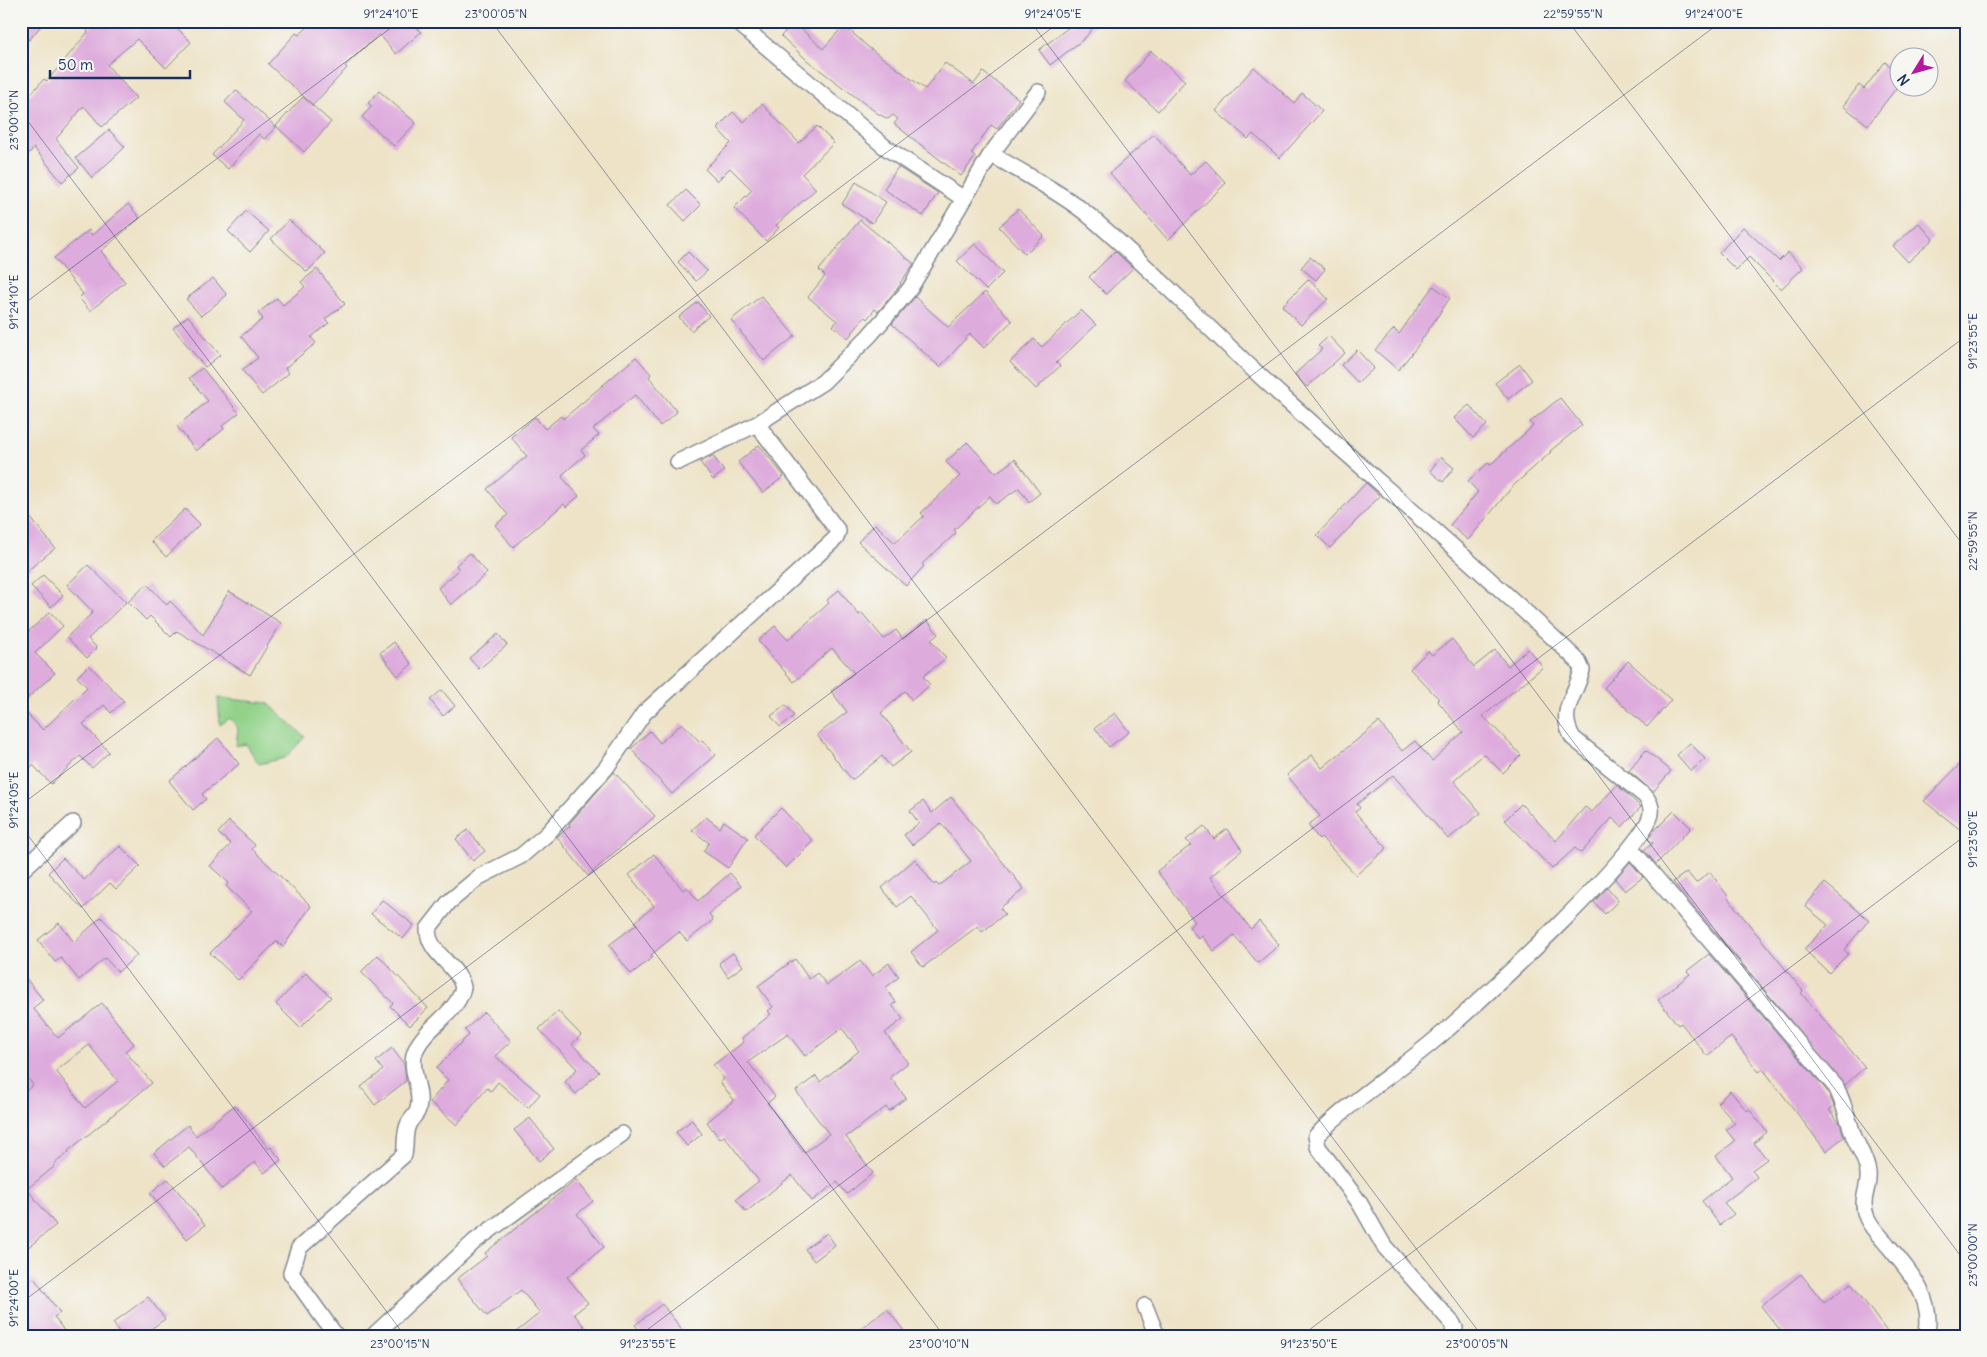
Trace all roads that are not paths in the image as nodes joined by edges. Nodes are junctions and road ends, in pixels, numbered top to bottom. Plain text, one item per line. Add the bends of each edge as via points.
1 (736, 21) edge
2 (1038, 92) dead end
3 (991, 154) junction
4 (964, 199) junction
5 (757, 424) junction
6 (678, 462) dead end
7 (73, 823) dead end
8 (1631, 849) junction
9 (21, 871) edge
10 (622, 1134) dead end
11 (1145, 1306) dead end
12 (336, 1336) edge
13 (373, 1336) edge
14 (1157, 1336) edge
15 (1452, 1336) edge
16 (1926, 1336) edge

1 - 4 street via 885,147
2 - 3 street
3 - 4 street
3 - 8 street via 1085,213 1387,490 1504,590 1578,661 1582,670 1566,714 1566,725 1573,738 1645,796 1650,804 1652,815
4 - 5 street via 909,290 868,336 823,382
5 - 6 street
5 - 12 street via 838,531 836,538 644,713 606,768 547,834 521,856 479,877 449,902 428,929 432,944 455,971 463,987 454,1005 414,1055 418,1110 407,1126 404,1155 300,1248 291,1273
7 - 9 street
8 - 15 street via 1580,904 1443,1033 1316,1136 1318,1147 1359,1202 1384,1246 1453,1324
8 - 16 street via 1836,1087 1868,1174 1863,1202 1867,1217 1911,1273 1926,1303 1930,1322
10 - 13 street via 475,1241
11 - 14 street

